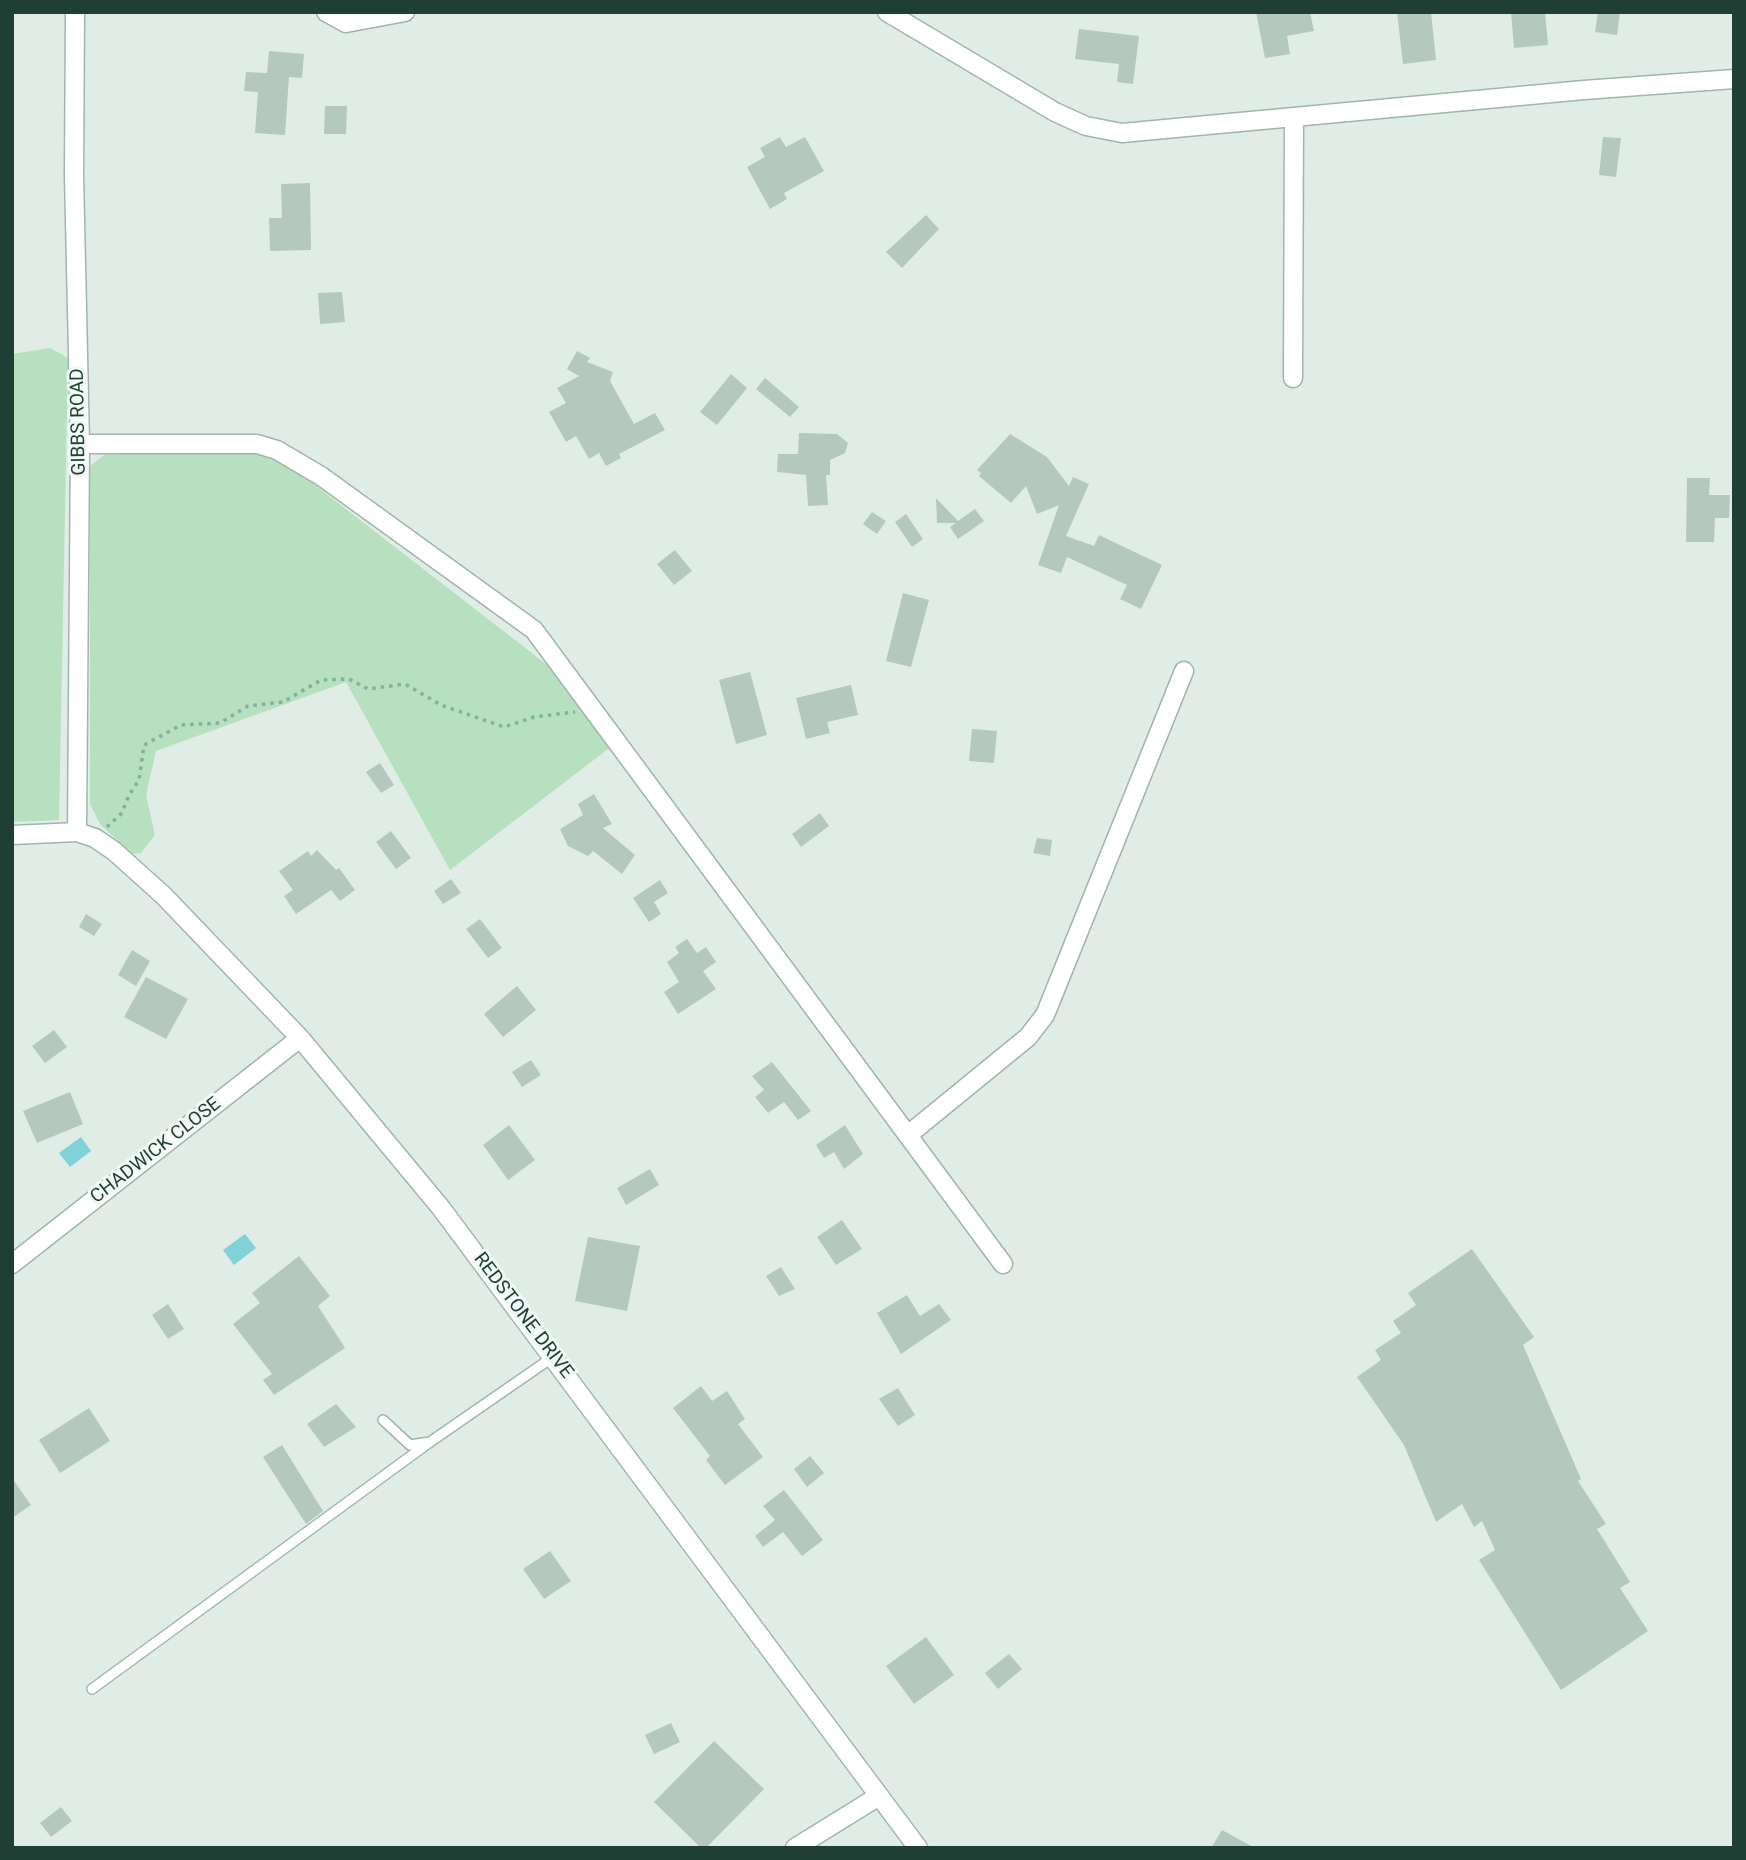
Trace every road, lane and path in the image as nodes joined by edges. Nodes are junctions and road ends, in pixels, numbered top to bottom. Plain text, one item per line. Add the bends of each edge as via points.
1 (75, 12) edge
2 (326, 12) edge
3 (405, 12) edge
4 (887, 12) edge
5 (1734, 79) edge
6 (1294, 118) junction
7 (1293, 378) dead end
8 (80, 444) junction
9 (1184, 671) dead end
10 (589, 705) junction
11 (77, 832) junction
12 (12, 835) edge
13 (95, 838) junction
14 (300, 1038) junction
15 (908, 1135) junction
16 (12, 1264) edge
17 (1003, 1264) dead end
18 (553, 1357) junction
19 (383, 1420) dead end
20 (430, 1442) junction
21 (92, 1689) dead end
22 (879, 1796) junction
23 (795, 1848) edge
24 (918, 1848) edge

1 - 8 street, GIBBS ROAD
2 - 3 street via 346,23
4 - 6 street via 1086,126 1122,133
5 - 6 street
6 - 7 street
8 - 10 street via 257,444 285,454 534,630
8 - 11 street, GIBBS ROAD
9 - 15 street via 1045,1015 1028,1037
10 - 13 path via 568,715 534,717 503,727 442,705 405,684 368,689 349,679 321,680 283,702 248,706 220,723 181,725 144,745 139,780 122,813
10 - 15 street
11 - 12 street
11 - 13 street, REDSTONE DRIVE
13 - 14 street, REDSTONE DRIVE via 156,887
14 - 16 street, CHADWICK CLOSE
14 - 18 street, REDSTONE DRIVE via 442,1208
15 - 17 street
18 - 20 lane
18 - 22 street, REDSTONE DRIVE
19 - 20 lane via 410,1445
20 - 21 lane
22 - 23 street
22 - 24 street, REDSTONE DRIVE

